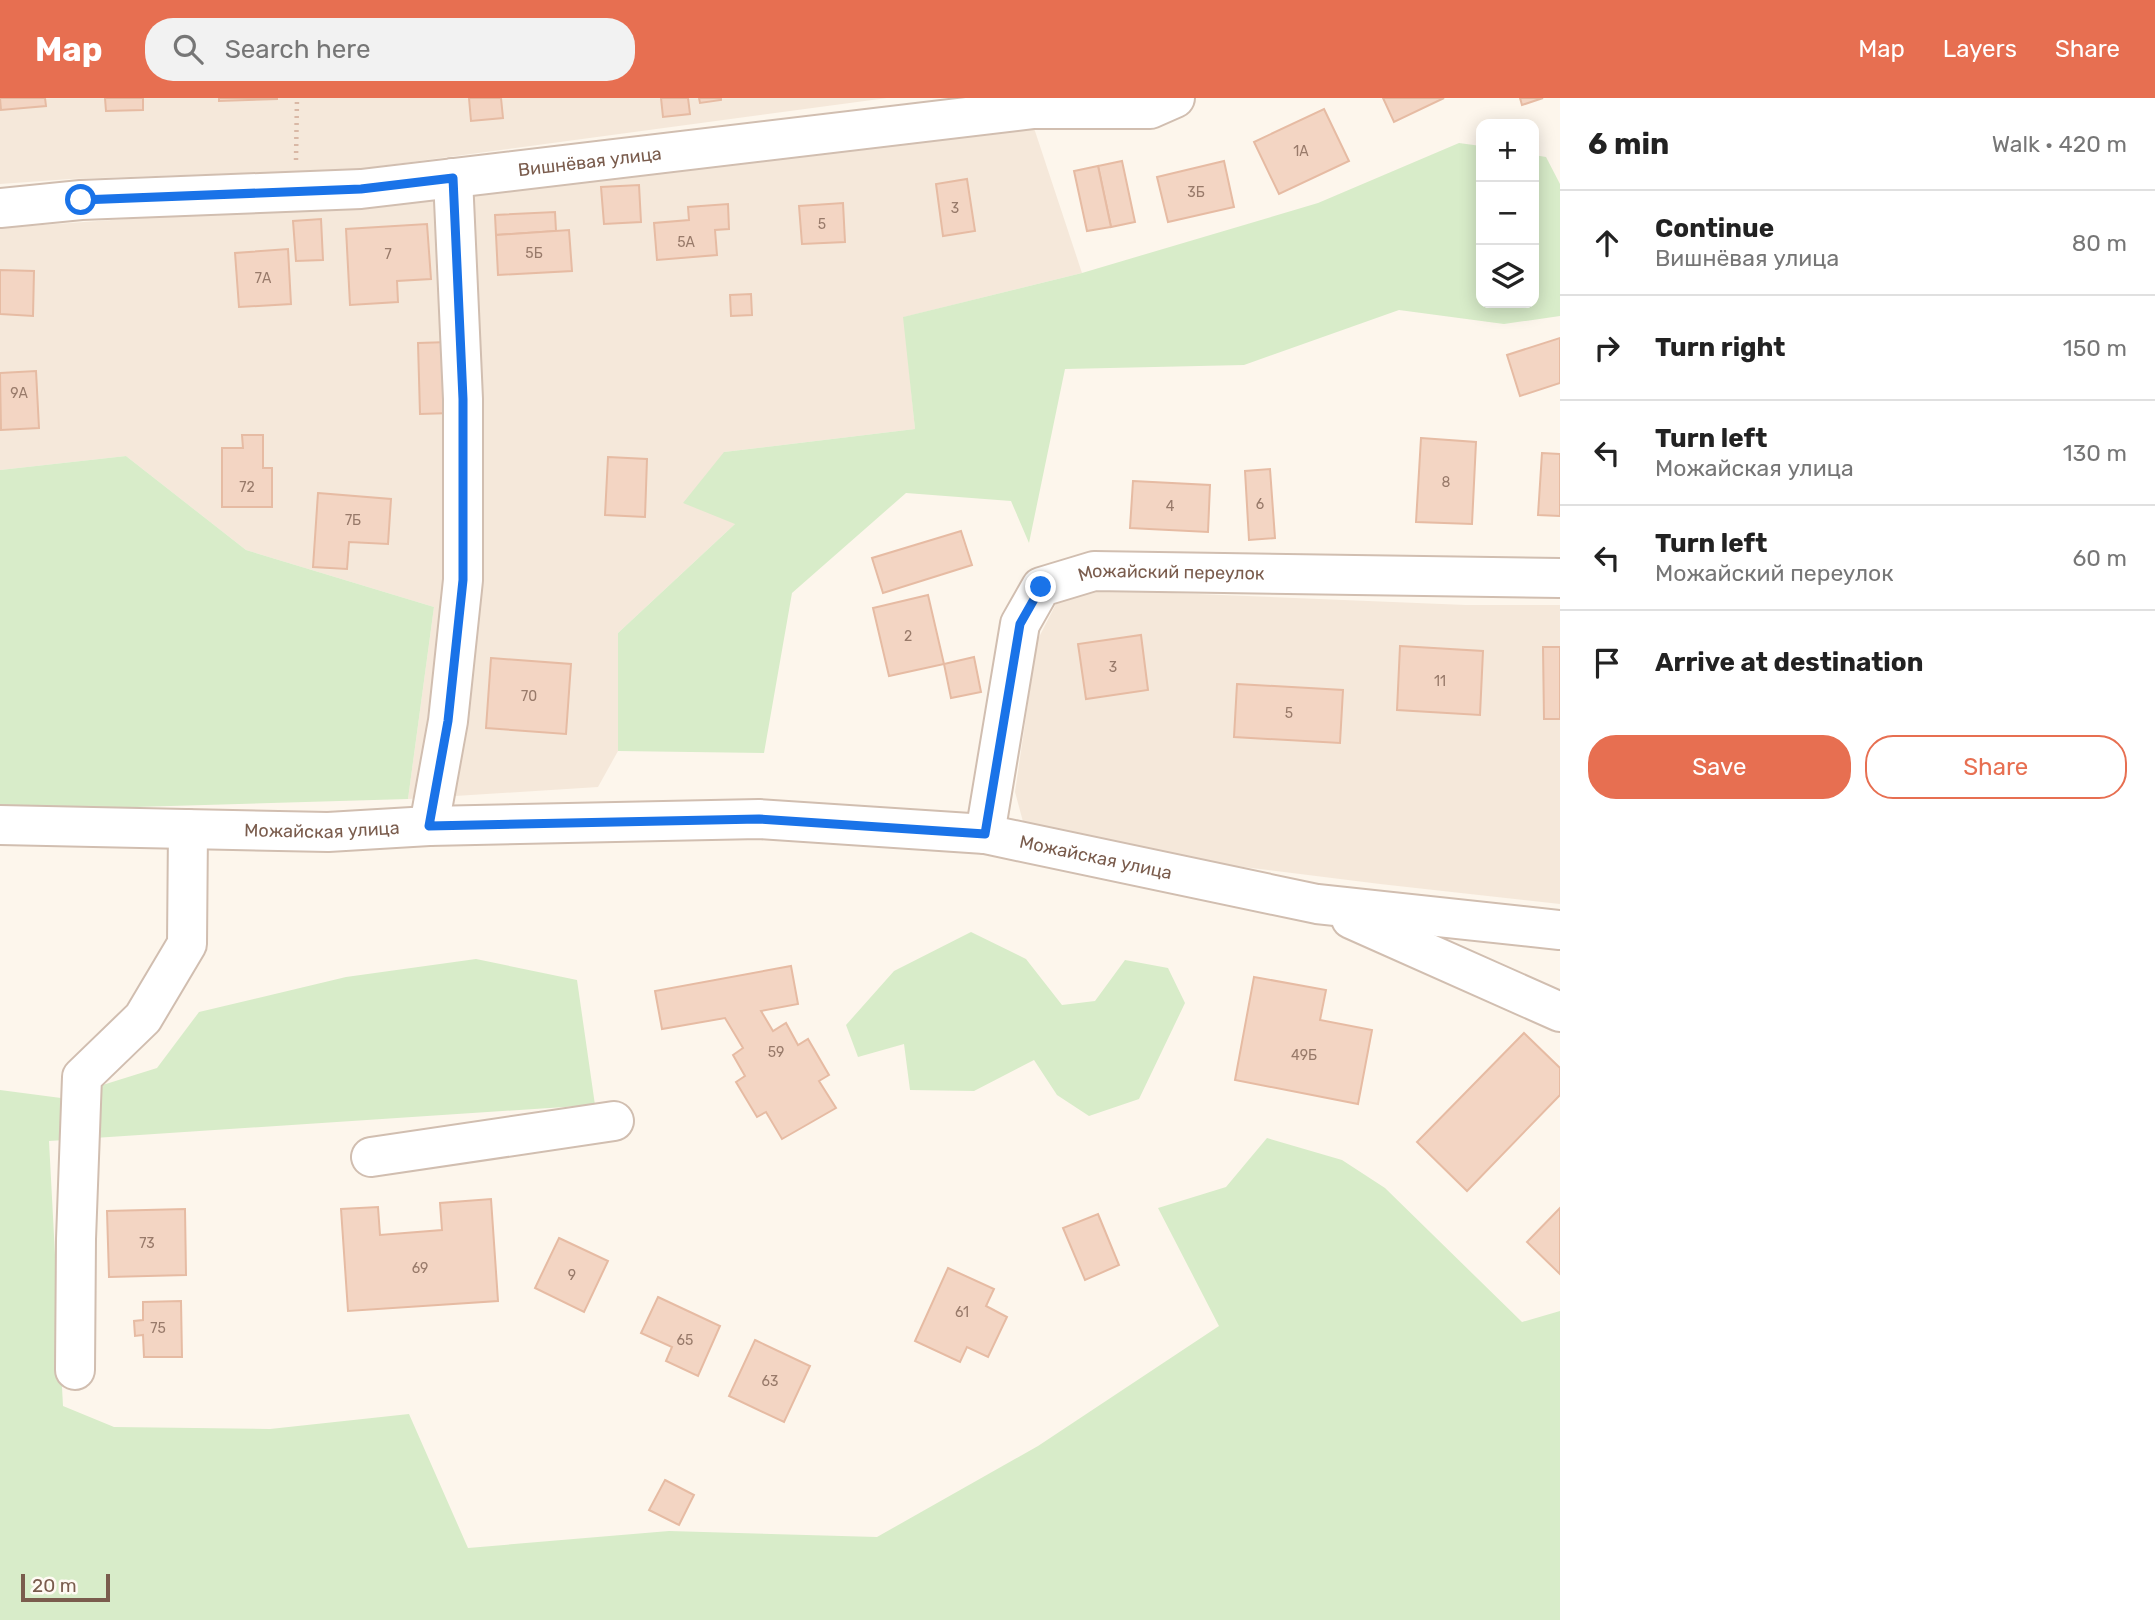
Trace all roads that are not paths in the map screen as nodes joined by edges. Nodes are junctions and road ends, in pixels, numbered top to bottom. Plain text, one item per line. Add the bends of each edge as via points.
1 (1175, 98) edge
2 (453, 178) junction
3 (0, 208) edge
4 (1560, 578) edge
5 (0, 825) edge
6 (429, 826) junction
7 (188, 829) junction
8 (985, 834) junction
9 (1317, 904) junction
10 (1560, 930) edge
11 (1560, 1012) edge
12 (614, 1121) dead end
13 (371, 1157) dead end
14 (75, 1370) dead end

1 - 2 street, Вишнёвая улица via 1150,108 1034,109
2 - 3 street, Вишнёвая улица via 361,189 81,200
2 - 6 street via 463,399 463,580 448,721
4 - 8 street, Можайский переулок via 1094,571 1041,587 1020,624
5 - 7 street, Можайская улица
6 - 7 street, Можайская улица via 328,832
6 - 8 street, Можайская улица via 759,819
7 - 14 street via 187,944 143,1018 82,1077
8 - 9 street, Можайская улица
9 - 10 street, Можайская улица
9 - 11 street
12 - 13 street

